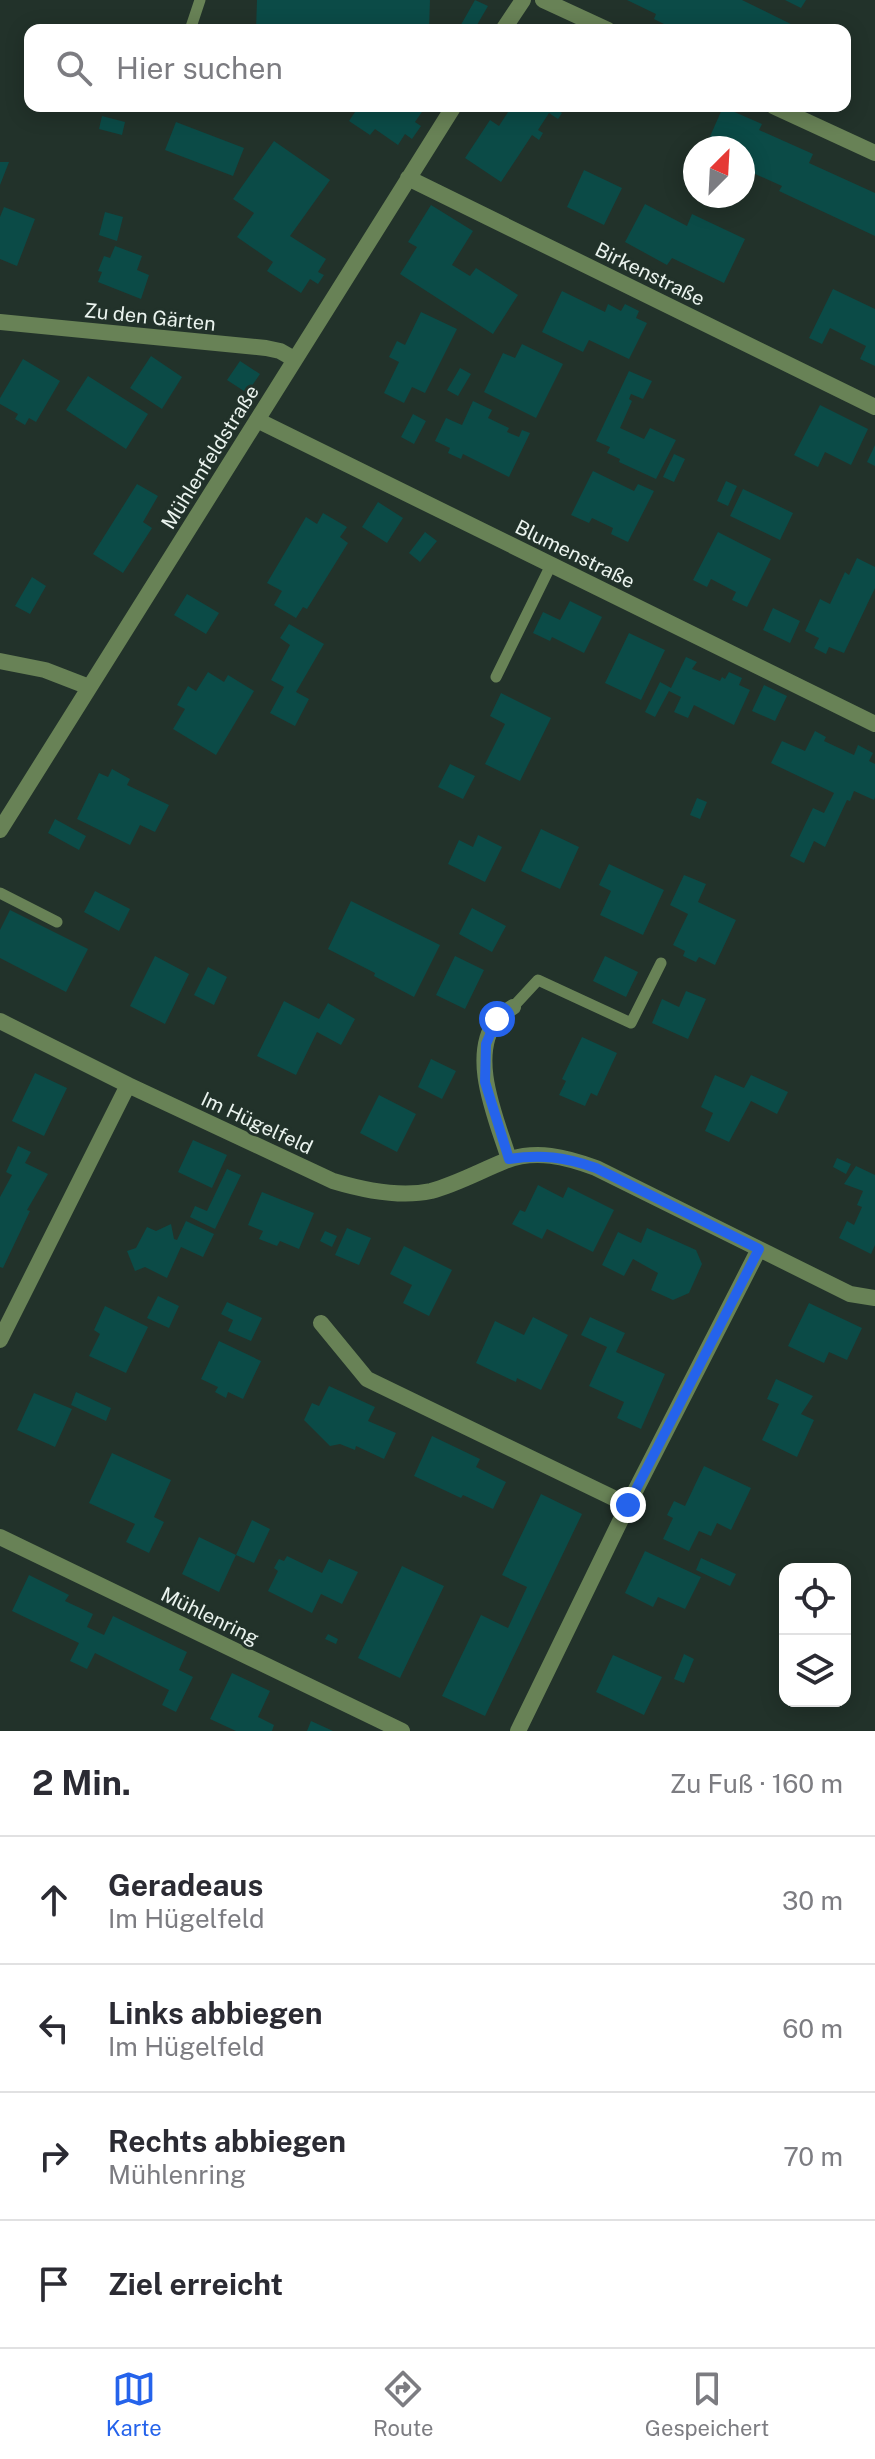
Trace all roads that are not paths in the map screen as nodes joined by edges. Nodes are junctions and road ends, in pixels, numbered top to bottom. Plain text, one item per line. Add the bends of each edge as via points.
1 (200, 0) edge
2 (523, 0) edge
3 (543, 0) edge
4 (192, 24) edge
5 (507, 24) edge
6 (595, 24) edge
7 (450, 112) edge
8 (786, 112) edge
9 (875, 153) edge
10 (408, 178) junction
11 (0, 322) edge
12 (294, 359) junction
13 (875, 407) edge
14 (257, 420) junction
15 (551, 565) junction
16 (0, 661) edge
17 (496, 677) dead end
18 (89, 687) junction
19 (875, 724) edge
20 (0, 830) edge
21 (0, 893) edge
22 (57, 922) dead end
23 (661, 963) dead end
24 (513, 1007) joint
25 (0, 1021) edge
26 (128, 1085) junction
27 (509, 1159) junction
28 (759, 1249) junction
29 (875, 1298) edge
30 (321, 1323) dead end
31 (0, 1340) edge
32 (628, 1505) junction
33 (0, 1537) edge
34 (402, 1731) edge
35 (518, 1731) edge

1 - 4 lane
2 - 5 street
3 - 6 street
7 - 10 street, Mühlenfeldstraße
8 - 9 street
10 - 12 street, Mühlenfeldstraße
10 - 13 street, Birkenstraße
11 - 12 street, Zu den Gärten via 266,348
12 - 14 street, Mühlenfeldstraße
14 - 15 street, Blumenstraße
14 - 18 street, Mühlenfeldstraße
15 - 17 lane
15 - 19 street, Blumenstraße
16 - 18 street
18 - 20 street, Mühlenfeldstraße
21 - 22 lane
23 - 24 lane via 631,1023 538,980
24 - 27 street via 497,1019 485,1054 485,1082
25 - 26 street, Im Hügelfeld
26 - 27 street, Im Hügelfeld via 333,1181 365,1190 428,1192
26 - 31 street
27 - 28 street, Im Hügelfeld via 539,1154 581,1163
28 - 29 street, Im Hügelfeld via 850,1294
28 - 32 street
30 - 32 street via 367,1379
32 - 35 street
33 - 34 street, Mühlenring

